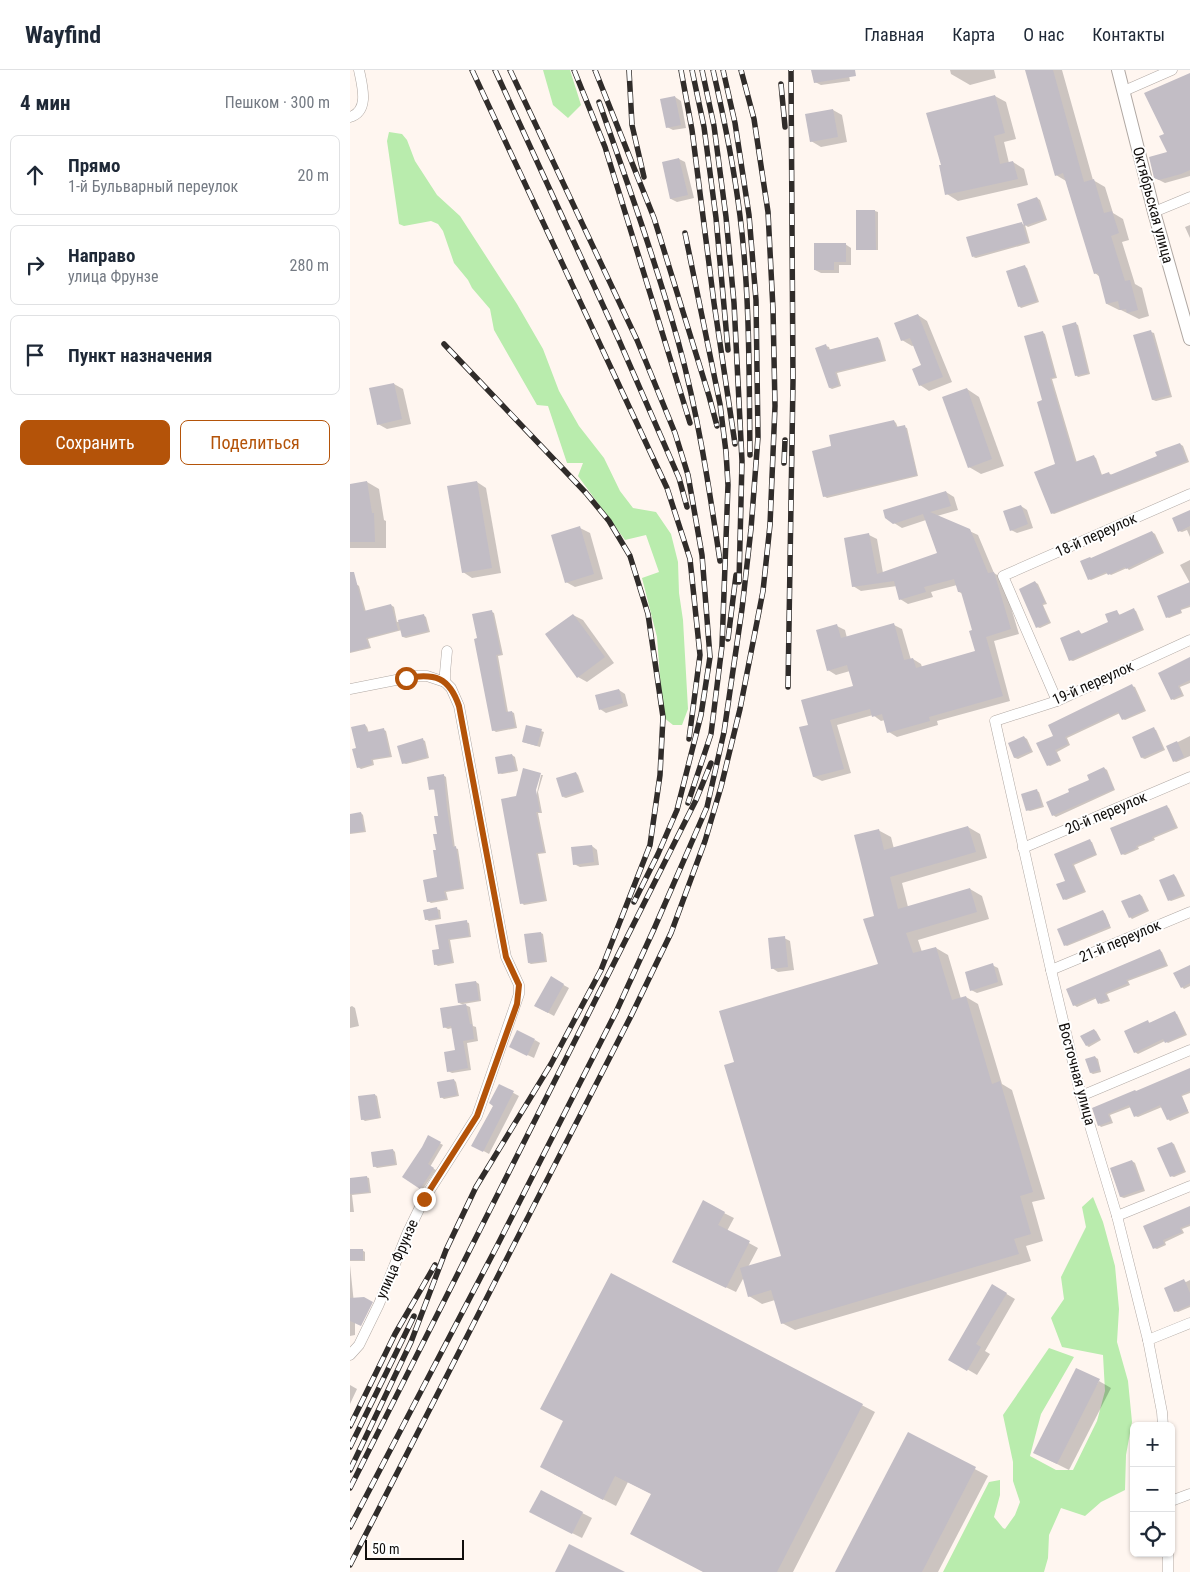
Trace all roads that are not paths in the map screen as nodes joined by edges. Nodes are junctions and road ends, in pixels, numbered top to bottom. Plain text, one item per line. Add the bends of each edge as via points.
1 (360, 70) edge
2 (1118, 70) edge
3 (1172, 70) edge
4 (1124, 91) junction
5 (350, 117) edge
6 (1190, 197) edge
7 (1154, 212) junction
8 (1190, 339) edge
9 (1190, 494) edge
10 (1190, 640) edge
11 (447, 651) dead end
12 (445, 682) junction
13 (350, 689) edge
14 (1057, 701) junction
15 (995, 721) joint
16 (1190, 777) edge
17 (1023, 848) junction
18 (1190, 912) edge
19 (1051, 970) junction
20 (1190, 1050) edge
21 (1081, 1096) junction
22 (1190, 1186) edge
23 (1117, 1216) junction
24 (1190, 1323) edge
25 (1148, 1340) junction
26 (350, 1355) edge
27 (1163, 1422) edge
28 (1190, 1494) edge
29 (1175, 1500) edge
30 (1168, 1557) edge
31 (1168, 1572) edge

1 - 5 street via 364,96 361,109
2 - 4 street, Октябрьская улица
3 - 4 street
4 - 7 street, Октябрьская улица
6 - 7 street
7 - 8 street, Октябрьская улица
9 - 14 street, 18-й переулок via 1003,576
10 - 14 street, 19-й переулок
11 - 12 street
12 - 13 street via 416,676
12 - 26 street, улица Фрунзе via 459,706 506,957 519,985 519,994 477,1116 420,1205 379,1304 359,1345
14 - 15 street, 19-й переулок
15 - 17 street, Восточная улица
16 - 17 street, 20-й переулок
17 - 19 street, Восточная улица
18 - 19 street, 21-й переулок
19 - 21 street, Восточная улица
20 - 21 street
21 - 23 street, Восточная улица
22 - 23 street
23 - 25 street, Восточная улица
24 - 25 street
25 - 27 street, Восточная улица
28 - 29 street
30 - 31 street

